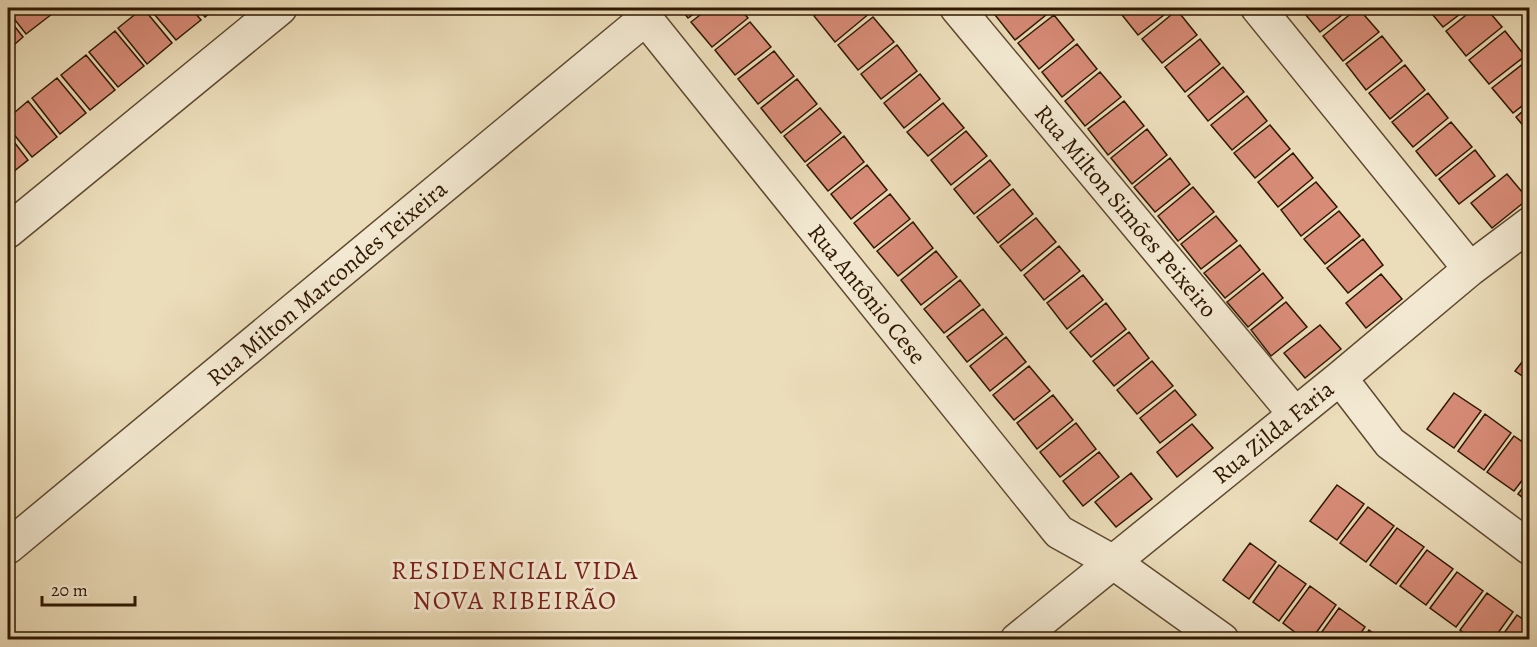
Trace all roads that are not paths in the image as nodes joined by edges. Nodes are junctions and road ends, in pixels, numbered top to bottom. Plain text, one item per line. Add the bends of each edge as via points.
1 (280, 8) edge
2 (957, 8) edge
3 (1257, 8) edge
4 (642, 13) edge
5 (8, 231) edge
6 (1526, 234) edge
7 (1470, 269) junction
8 (1340, 378) junction
9 (1295, 414) junction
10 (8, 548) edge
11 (1530, 548) edge
12 (1113, 562) junction
13 (1017, 639) edge
14 (1222, 639) edge

1 - 5 street
2 - 9 street, Rua Milton Simões Peixeiro
3 - 7 street
4 - 10 street, Rua Milton Marcondes Teixeira
4 - 12 street, Rua Antônio Cese via 1059,532
6 - 7 street, Rua Zilda Faria
7 - 8 street, Rua Zilda Faria
8 - 9 street, Rua Zilda Faria
8 - 11 street via 1390,443
9 - 12 street, Rua Zilda Faria
12 - 13 street, Rua Zilda Faria
12 - 14 street, Rua Antônio Cese

